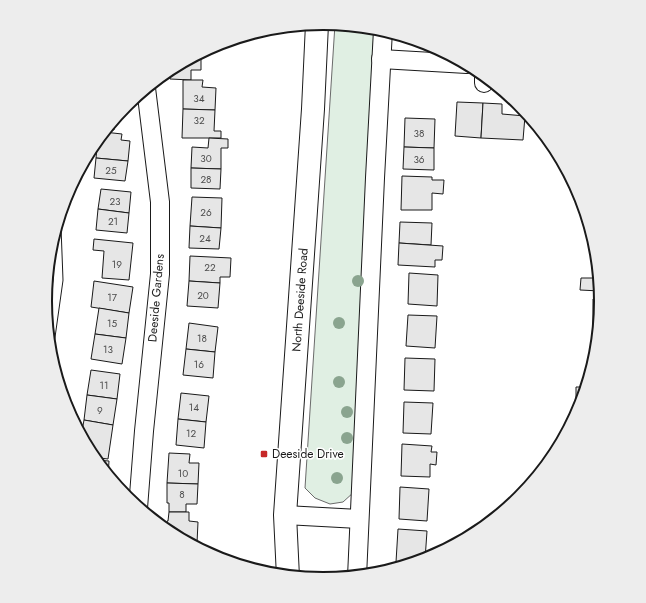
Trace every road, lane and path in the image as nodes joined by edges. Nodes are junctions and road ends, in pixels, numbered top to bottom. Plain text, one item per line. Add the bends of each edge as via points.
1 (317, 30) edge
2 (383, 37) edge
3 (381, 59) junction
4 (453, 63) edge
5 (147, 95) edge
6 (57, 250) edge
7 (52, 321) edge
8 (139, 501) edge
9 (285, 515) junction
10 (359, 519) junction
11 (288, 571) edge
12 (357, 571) edge

1 - 9 main road, North Deeside Road
2 - 3 street
3 - 4 street
3 - 10 street
5 - 8 street, Deeside Gardens via 160,202 160,274
6 - 7 lane via 58,280
9 - 10 street
9 - 11 main road, North Deeside Road
10 - 12 street

